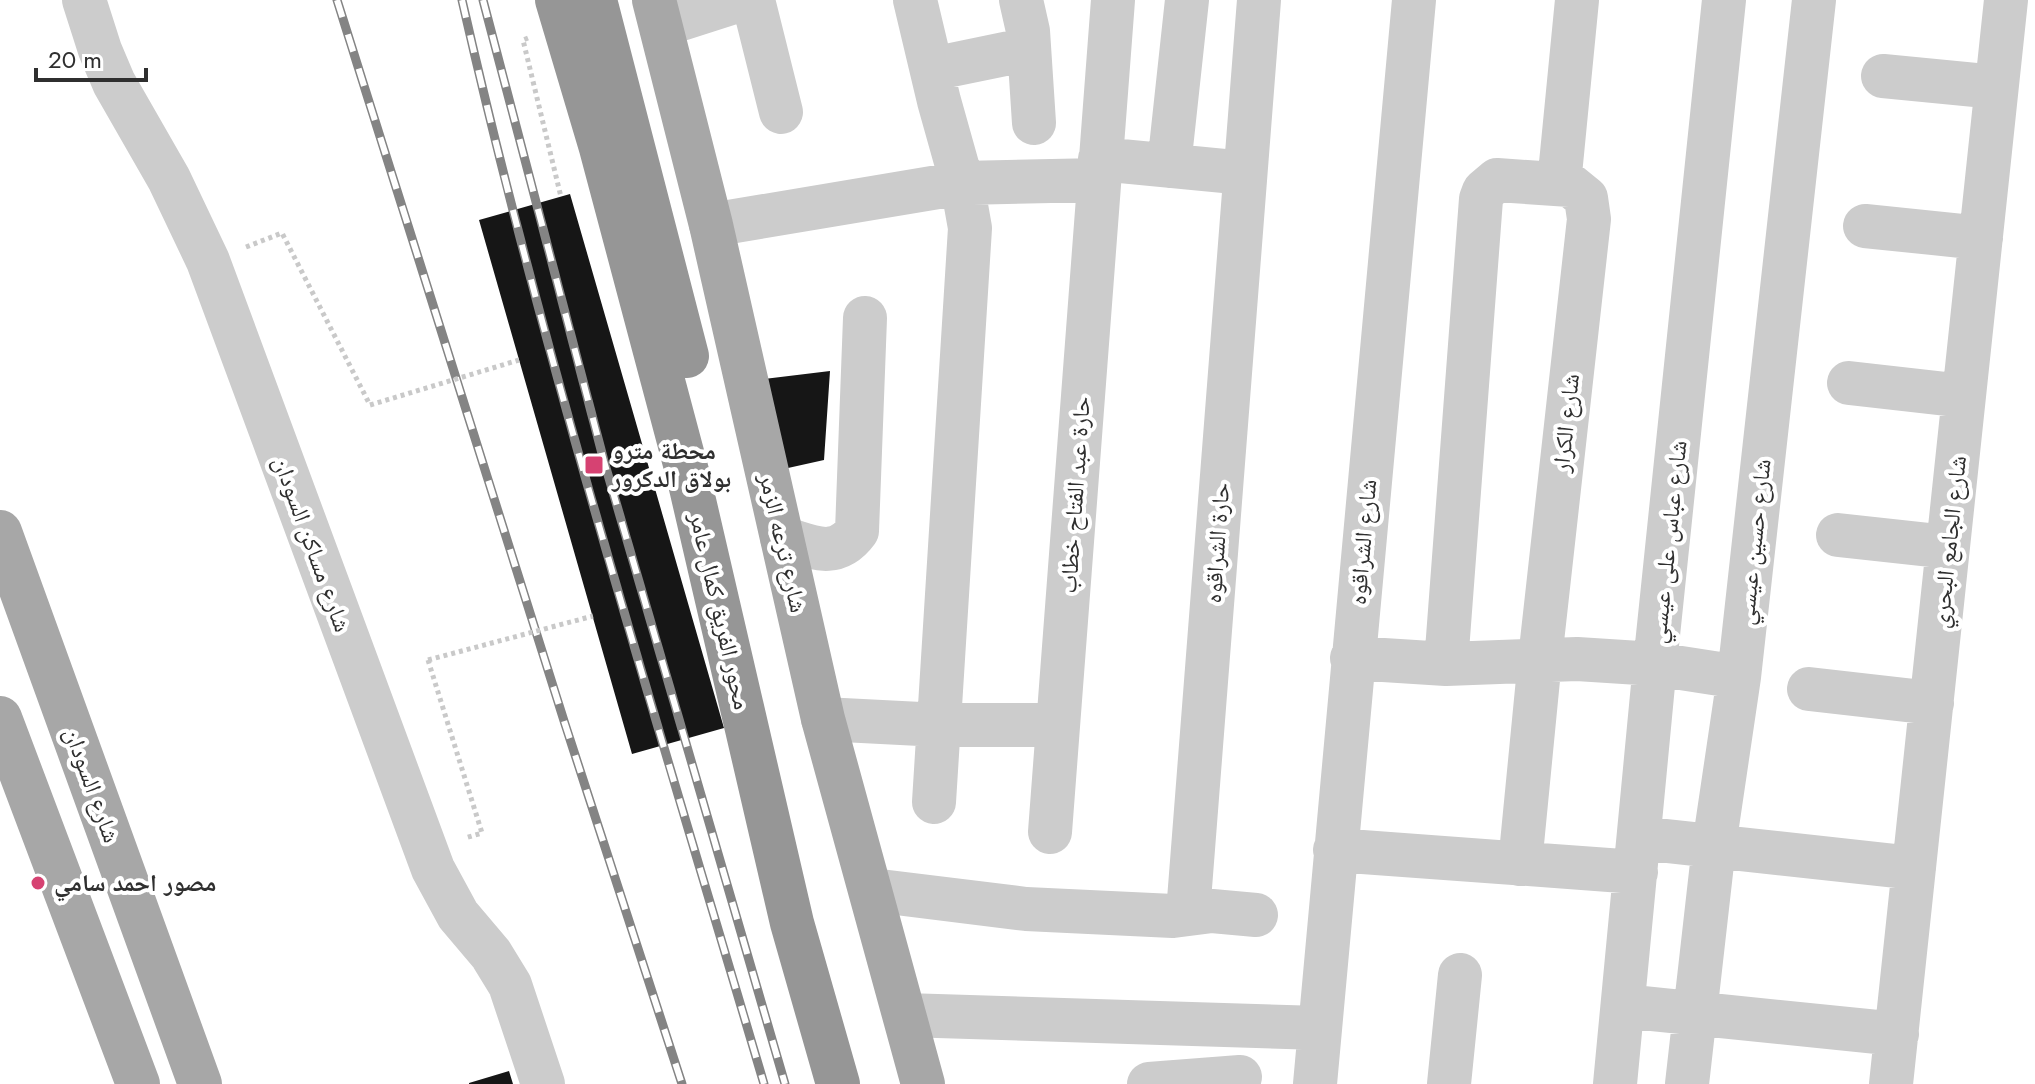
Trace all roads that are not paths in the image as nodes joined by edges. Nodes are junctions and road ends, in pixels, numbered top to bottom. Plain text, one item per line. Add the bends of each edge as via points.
1 (84, 0) edge
2 (557, 0) edge
3 (595, 0) edge
4 (740, 0) edge
5 (753, 0) edge
6 (915, 0) edge
7 (1021, 0) edge
8 (1113, 0) edge
9 (1187, 0) edge
10 (1259, 0) edge
11 (1414, 0) edge
12 (1577, 0) edge
13 (1724, 0) edge
14 (1814, 0) edge
15 (2006, 0) edge
16 (658, 12) edge
17 (1029, 49) junction
18 (932, 69) junction
19 (1883, 76) dead end
20 (1996, 87) junction
21 (781, 112) dead end
22 (1034, 123) dead end
23 (1169, 166) junction
24 (1100, 169) junction
25 (1245, 173) junction
26 (962, 183) junction
27 (1559, 184) junction
28 (711, 225) junction
29 (1865, 226) dead end
30 (1981, 238) junction
31 (865, 318) dead end
32 (1849, 383) dead end
33 (1964, 396) junction
34 (0, 532) edge
35 (1838, 535) dead end
36 (782, 538) junction
37 (1948, 547) junction
38 (1352, 658) junction
39 (1540, 659) junction
40 (1446, 664) junction
41 (1655, 664) junction
42 (1739, 677) junction
43 (1809, 689) dead end
44 (1932, 703) junction
45 (0, 718) edge
46 (823, 719) junction
47 (940, 725) junction
48 (1058, 725) junction
49 (934, 802) dead end
50 (1050, 832) dead end
51 (1714, 846) junction
52 (1335, 850) junction
53 (1637, 855) junction
54 (1520, 864) junction
55 (1914, 868) junction
56 (872, 890) junction
57 (1188, 913) junction
58 (1256, 915) dead end
59 (1460, 975) dead end
60 (1623, 1006) junction
61 (1693, 1012) junction
62 (905, 1015) junction
63 (1320, 1028) junction
64 (1897, 1034) junction
65 (1240, 1077) dead end
66 (138, 1084) edge
67 (200, 1084) edge
68 (543, 1084) edge
69 (838, 1084) edge
70 (868, 1084) edge
71 (923, 1084) edge
72 (1149, 1084) edge
73 (1315, 1084) edge
74 (1449, 1084) edge
75 (1615, 1084) edge
76 (1687, 1084) edge
77 (1891, 1084) edge

1 - 68 street, شارع مساكن السودان via 114,83 208,261 433,869 458,915 510,985
2 - 69 highway, محور الفريق كمال عامر, bridge via 689,479 792,923
3 - 70 highway, محور الفريق كمال عامر, bridge via 716,470 820,910
4 - 16 street
5 - 21 street
6 - 18 street
7 - 17 street
8 - 24 street, حارة عبد الفتاح خطاب
9 - 23 street
10 - 25 street, حارة الشراقوه
11 - 38 street, شارع الشراقوه
12 - 27 street
13 - 41 street, شارع عباس على عيسي
14 - 42 street, شارع حسين عيسي
15 - 20 street, شارع الجامع البحري
16 - 28 main road, شارع ترعه الزمر
17 - 18 street
17 - 22 street
18 - 26 street
19 - 20 street
20 - 30 street, شارع الجامع البحري
23 - 24 street
23 - 25 street
24 - 26 street
24 - 48 street, حارة عبد الفتاح خطاب
25 - 57 street, حارة الشراقوه
26 - 28 street
26 - 47 street via 970,239
27 - 39 street, شارع الكرار via 1570,185 1586,198 1589,219
27 - 40 street via 1497,180 1481,199
28 - 36 main road, شارع ترعه الزمر
29 - 30 street
30 - 33 street, شارع الجامع البحري
31 - 36 street via 857,531 838,548 826,550
32 - 33 street
33 - 37 street, شارع الجامع البحري
34 - 67 main road, شارع السودان
35 - 37 street
36 - 46 main road, شارع ترعه الزمر
37 - 44 street, شارع الجامع البحري
38 - 40 street
38 - 52 street, شارع الشراقوه
39 - 40 street
39 - 41 street
39 - 54 street, شارع الكرار
41 - 42 street
41 - 53 street, شارع عباس على عيسي
42 - 51 street, شارع حسين عيسي
43 - 44 street
44 - 55 street, شارع الجامع البحري
45 - 66 main road
46 - 47 street
46 - 56 main road, شارع ترعه الزمر
47 - 48 street
47 - 49 street
48 - 50 street, حارة عبد الفتاح خطاب
51 - 53 street
51 - 55 street
51 - 61 street, شارع حسين عيسي
52 - 54 street
52 - 63 street, شارع الشراقوه
53 - 54 street
53 - 60 street, شارع عباس على عيسي
55 - 64 street, شارع الجامع البحري
56 - 57 street via 1026,909
56 - 62 main road, شارع ترعه الزمر
57 - 58 street
59 - 74 street
60 - 61 street
60 - 75 street, شارع عباس على عيسي
61 - 64 street
61 - 76 street, شارع حسين عيسي
62 - 63 street
62 - 71 main road, شارع ترعه الزمر
63 - 73 street, شارع الشراقوه
64 - 77 street, شارع الجامع البحري
65 - 72 street

